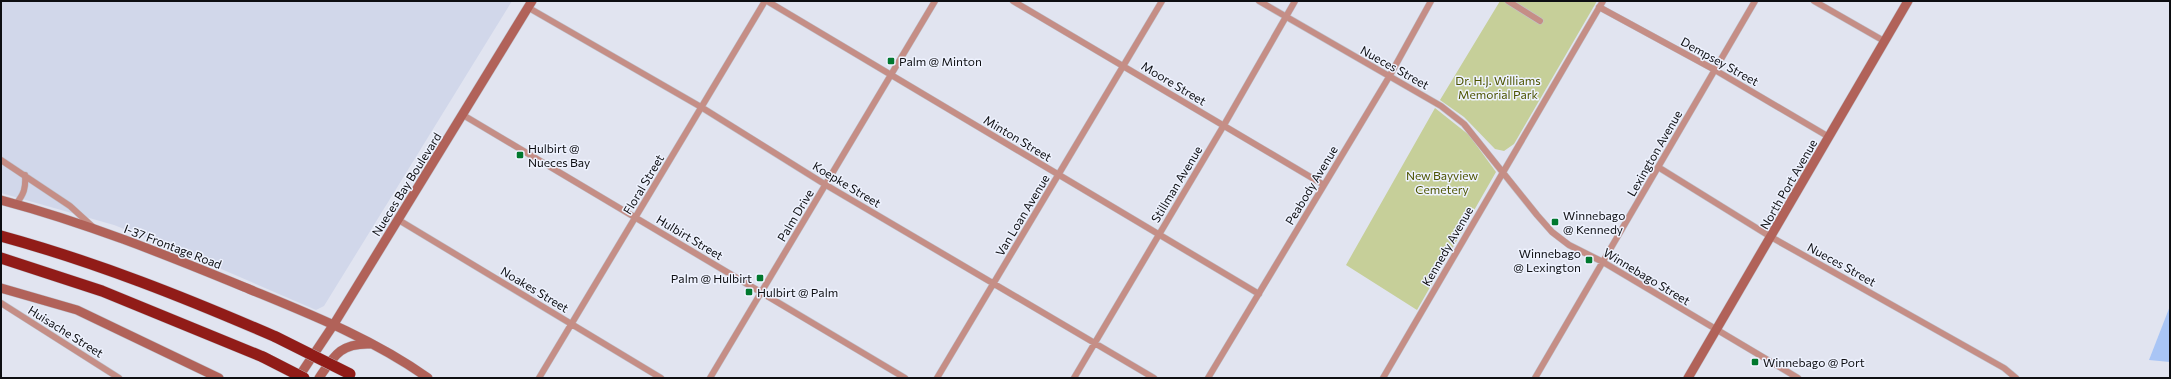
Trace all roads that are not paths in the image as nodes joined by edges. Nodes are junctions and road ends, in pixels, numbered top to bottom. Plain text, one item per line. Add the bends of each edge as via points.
1 (766, 1) edge
2 (935, 1) edge
3 (1013, 1) edge
4 (1162, 1) edge
5 (1259, 1) edge
6 (1295, 1) edge
7 (1431, 1) edge
8 (1508, 1) edge
9 (1603, 1) edge
10 (1755, 1) edge
11 (1814, 1) edge
12 (1908, 1) edge
13 (530, 4) edge
14 (1599, 7) junction
15 (1285, 17) junction
16 (1540, 21) dead end
17 (1884, 41) junction
18 (1123, 66) junction
19 (1715, 70) junction
20 (891, 75) junction
21 (1389, 77) junction
22 (701, 108) junction
23 (463, 115) junction
24 (1224, 125) junction
25 (1829, 137) junction
26 (1, 160) edge
27 (1658, 167) junction
28 (1502, 173) junction
29 (25, 175) junction
30 (1058, 175) junction
31 (826, 185) junction
32 (1324, 185) junction
33 (1, 200) edge
34 (16, 204) junction
35 (636, 217) junction
36 (397, 219) junction
37 (96, 229) junction
38 (1159, 235) junction
39 (1, 236) edge
40 (1771, 236) junction
41 (1, 258) edge
42 (1603, 262) junction
43 (993, 284) junction
44 (1, 288) edge
45 (762, 292) junction
46 (1258, 294) junction
47 (1, 303) edge
48 (334, 324) junction
49 (572, 324) junction
50 (1716, 330) junction
51 (372, 344) junction
52 (1094, 344) junction
53 (354, 376) edge
54 (119, 378) edge
55 (219, 378) edge
56 (298, 378) edge
57 (304, 378) edge
58 (319, 378) edge
59 (428, 378) edge
60 (540, 378) edge
61 (661, 378) edge
62 (710, 378) edge
63 (905, 378) edge
64 (937, 378) edge
65 (1074, 378) edge
66 (1154, 378) edge
67 (1208, 378) edge
68 (1383, 378) edge
69 (1535, 378) edge
70 (1688, 378) edge
71 (1798, 378) edge
72 (2016, 378) edge

1 - 20 street, Minton Street
1 - 22 street, Floral Street
2 - 20 street, Palm Drive
3 - 18 street, Moore Street
4 - 18 street, Van Loan Avenue
5 - 15 street, Nueces Street
6 - 15 street, Stillman Avenue
7 - 21 street, Peabody Avenue
8 - 16 street
9 - 14 street, Kennedy Avenue
10 - 19 street, Lexington Avenue
11 - 17 street
12 - 17 main road, North Port Avenue
13 - 22 street, Koepke Street
13 - 23 main road, Nueces Bay Boulevard
14 - 19 street, Dempsey Street
14 - 28 street, Kennedy Avenue
15 - 21 street, Nueces Street
15 - 24 street, Stillman Avenue
17 - 25 main road, North Port Avenue
18 - 24 street, Moore Street
18 - 30 street, Van Loan Avenue
19 - 25 street, Dempsey Street
19 - 27 street, Lexington Avenue
20 - 30 street, Minton Street
20 - 31 street, Palm Drive
21 - 28 street, Nueces Street via 1441,106 1464,124
21 - 32 street, Peabody Avenue
22 - 31 street, Koepke Street
22 - 35 street, Floral Street
23 - 35 street, Hulbirt Street
23 - 36 main road, Nueces Bay Boulevard
24 - 32 street, Moore Street
24 - 38 street, Stillman Avenue
25 - 40 main road, North Port Avenue
26 - 29 street
27 - 40 street, Nueces Street
27 - 42 street, Lexington Avenue
28 - 42 street, Winnebago Street via 1552,232 1569,245
28 - 68 street, Kennedy Avenue
29 - 34 street via 26,186 23,196
29 - 37 street via 70,206
30 - 38 street, Minton Street
30 - 43 street, Van Loan Avenue
31 - 43 street, Koepke Street
31 - 45 street, Palm Drive
32 - 46 street, Peabody Avenue
33 - 34 main road, I-37 Frontage Road
34 - 37 main road, I-37 Frontage Road
35 - 45 street, Hulbirt Street
35 - 49 street, Floral Street
36 - 48 main road, Nueces Bay Boulevard
36 - 49 street, Noakes Street
37 - 48 main road, I-37 Frontage Road via 161,252
38 - 46 street, Minton Street
38 - 52 street, Stillman Avenue
39 - 53 highway, bridge via 85,261 152,285 276,337
40 - 50 main road, North Port Avenue
40 - 72 street, Nueces Street via 2004,368
41 - 57 highway, bridge via 102,291 263,357
42 - 50 street, Winnebago Street
42 - 69 street, Lexington Avenue
43 - 52 street, Koepke Street
43 - 64 street, Van Loan Avenue
44 - 55 main road via 76,310
45 - 62 street, Palm Drive
45 - 63 street, Hulbirt Street
46 - 67 street, Peabody Avenue
47 - 54 street, Huisache Street
48 - 51 main road, I-37 Frontage Road
48 - 56 main road, Nueces Bay Boulevard
49 - 60 street, Floral Street
49 - 61 street, Noakes Street
50 - 70 main road, North Port Avenue
50 - 71 street, Winnebago Street
51 - 58 main road via 355,344 339,350
51 - 59 main road, I-37 Frontage Road via 403,360
52 - 65 street, Stillman Avenue
52 - 66 street, Koepke Street

